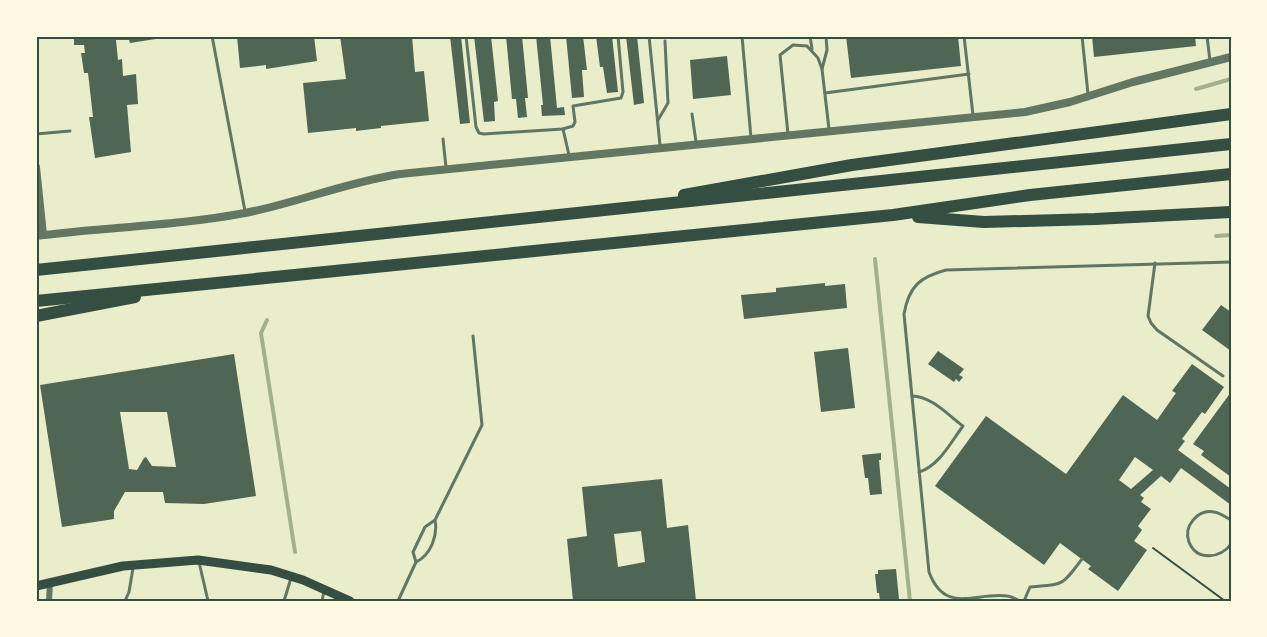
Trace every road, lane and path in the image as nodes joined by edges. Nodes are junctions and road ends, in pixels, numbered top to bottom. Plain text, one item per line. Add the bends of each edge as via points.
1 (212, 36) edge
2 (466, 36) edge
3 (618, 36) edge
4 (649, 36) edge
5 (742, 36) edge
6 (810, 36) edge
7 (826, 36) edge
8 (964, 36) edge
9 (1082, 36) edge
10 (1207, 36) edge
11 (665, 41) dead end
12 (812, 51) junction
13 (1231, 57) edge
14 (1211, 63) junction
15 (822, 69) junction
16 (969, 74) junction
17 (825, 93) junction
18 (1089, 96) junction
19 (1231, 107) edge
20 (692, 114) dead end
21 (1231, 114) edge
22 (1209, 116) junction
23 (973, 117) junction
24 (657, 120) junction
25 (563, 129) junction
26 (70, 130) dead end
27 (829, 131) junction
28 (36, 134) edge
29 (788, 134) junction
30 (751, 138) junction
31 (443, 140) dead end
32 (697, 144) junction
33 (1231, 144) edge
34 (660, 147) junction
35 (569, 156) junction
36 (36, 167) edge
37 (446, 169) junction
38 (1231, 174) edge
39 (592, 212) junction
40 (1231, 212) edge
41 (245, 213) junction
42 (893, 215) junction
43 (39, 235) edge
44 (1231, 262) edge
45 (1155, 263) junction
46 (36, 270) edge
47 (205, 283) junction
48 (36, 301) edge
49 (36, 316) edge
50 (473, 336) dead end
51 (1223, 376) dead end
52 (912, 396) junction
53 (919, 472) junction
54 (1230, 518) edge
55 (435, 520) junction
56 (1231, 544) edge
57 (1153, 548) dead end
58 (1082, 559) dead end
59 (198, 560) junction
60 (416, 562) junction
61 (133, 566) junction
62 (291, 576) junction
63 (50, 583) junction
64 (36, 586) edge
65 (324, 589) junction
66 (49, 601) edge
67 (125, 601) edge
68 (208, 601) edge
69 (284, 601) edge
70 (322, 601) edge
71 (350, 601) edge
72 (398, 601) edge
73 (1022, 601) edge
74 (1226, 601) edge

1 - 41 lane
2 - 25 lane via 479,133
3 - 25 lane via 621,98 573,105 575,122
4 - 24 lane
5 - 30 lane
6 - 12 lane
7 - 15 lane
8 - 16 lane
9 - 18 lane
10 - 14 lane
11 - 24 lane via 668,103
12 - 15 lane
12 - 29 lane via 800,44 788,47 780,55
13 - 14 street
14 - 18 street
15 - 17 lane
16 - 17 lane
16 - 23 lane
17 - 27 lane
18 - 23 street via 1035,110
19 - 22 highway
20 - 32 lane
21 - 22 highway
22 - 39 highway via 852,165
23 - 27 street
24 - 34 lane
25 - 35 lane
26 - 28 lane
27 - 29 street
29 - 30 street
30 - 32 street
31 - 37 lane
32 - 34 street
33 - 39 highway
34 - 35 street
35 - 37 street
36 - 43 street
37 - 41 street via 376,178
38 - 42 highway via 1030,195
39 - 46 highway
40 - 42 highway via 984,222
41 - 43 street
42 - 47 highway
44 - 45 lane
45 - 51 lane via 1148,308 1150,323
45 - 52 lane via 946,270 929,275 914,286 904,314
47 - 48 highway
47 - 49 highway
50 - 55 lane via 482,425
52 - 53 lane
52 - 53 lane via 928,400 963,426 937,460
53 - 73 lane via 929,572 938,590 962,599 1007,596
54 - 56 lane via 1212,511 1203,513 1195,517 1188,533 1189,542 1201,555 1219,555
55 - 60 lane via 425,527 413,552
55 - 60 lane via 437,532 425,558
57 - 74 path
58 - 73 lane via 1066,581 1030,587
59 - 61 main road
59 - 62 main road
59 - 68 lane
60 - 72 lane
61 - 63 main road
61 - 67 lane
62 - 65 main road
62 - 69 lane
63 - 64 main road
63 - 66 street
65 - 70 lane
65 - 71 main road

